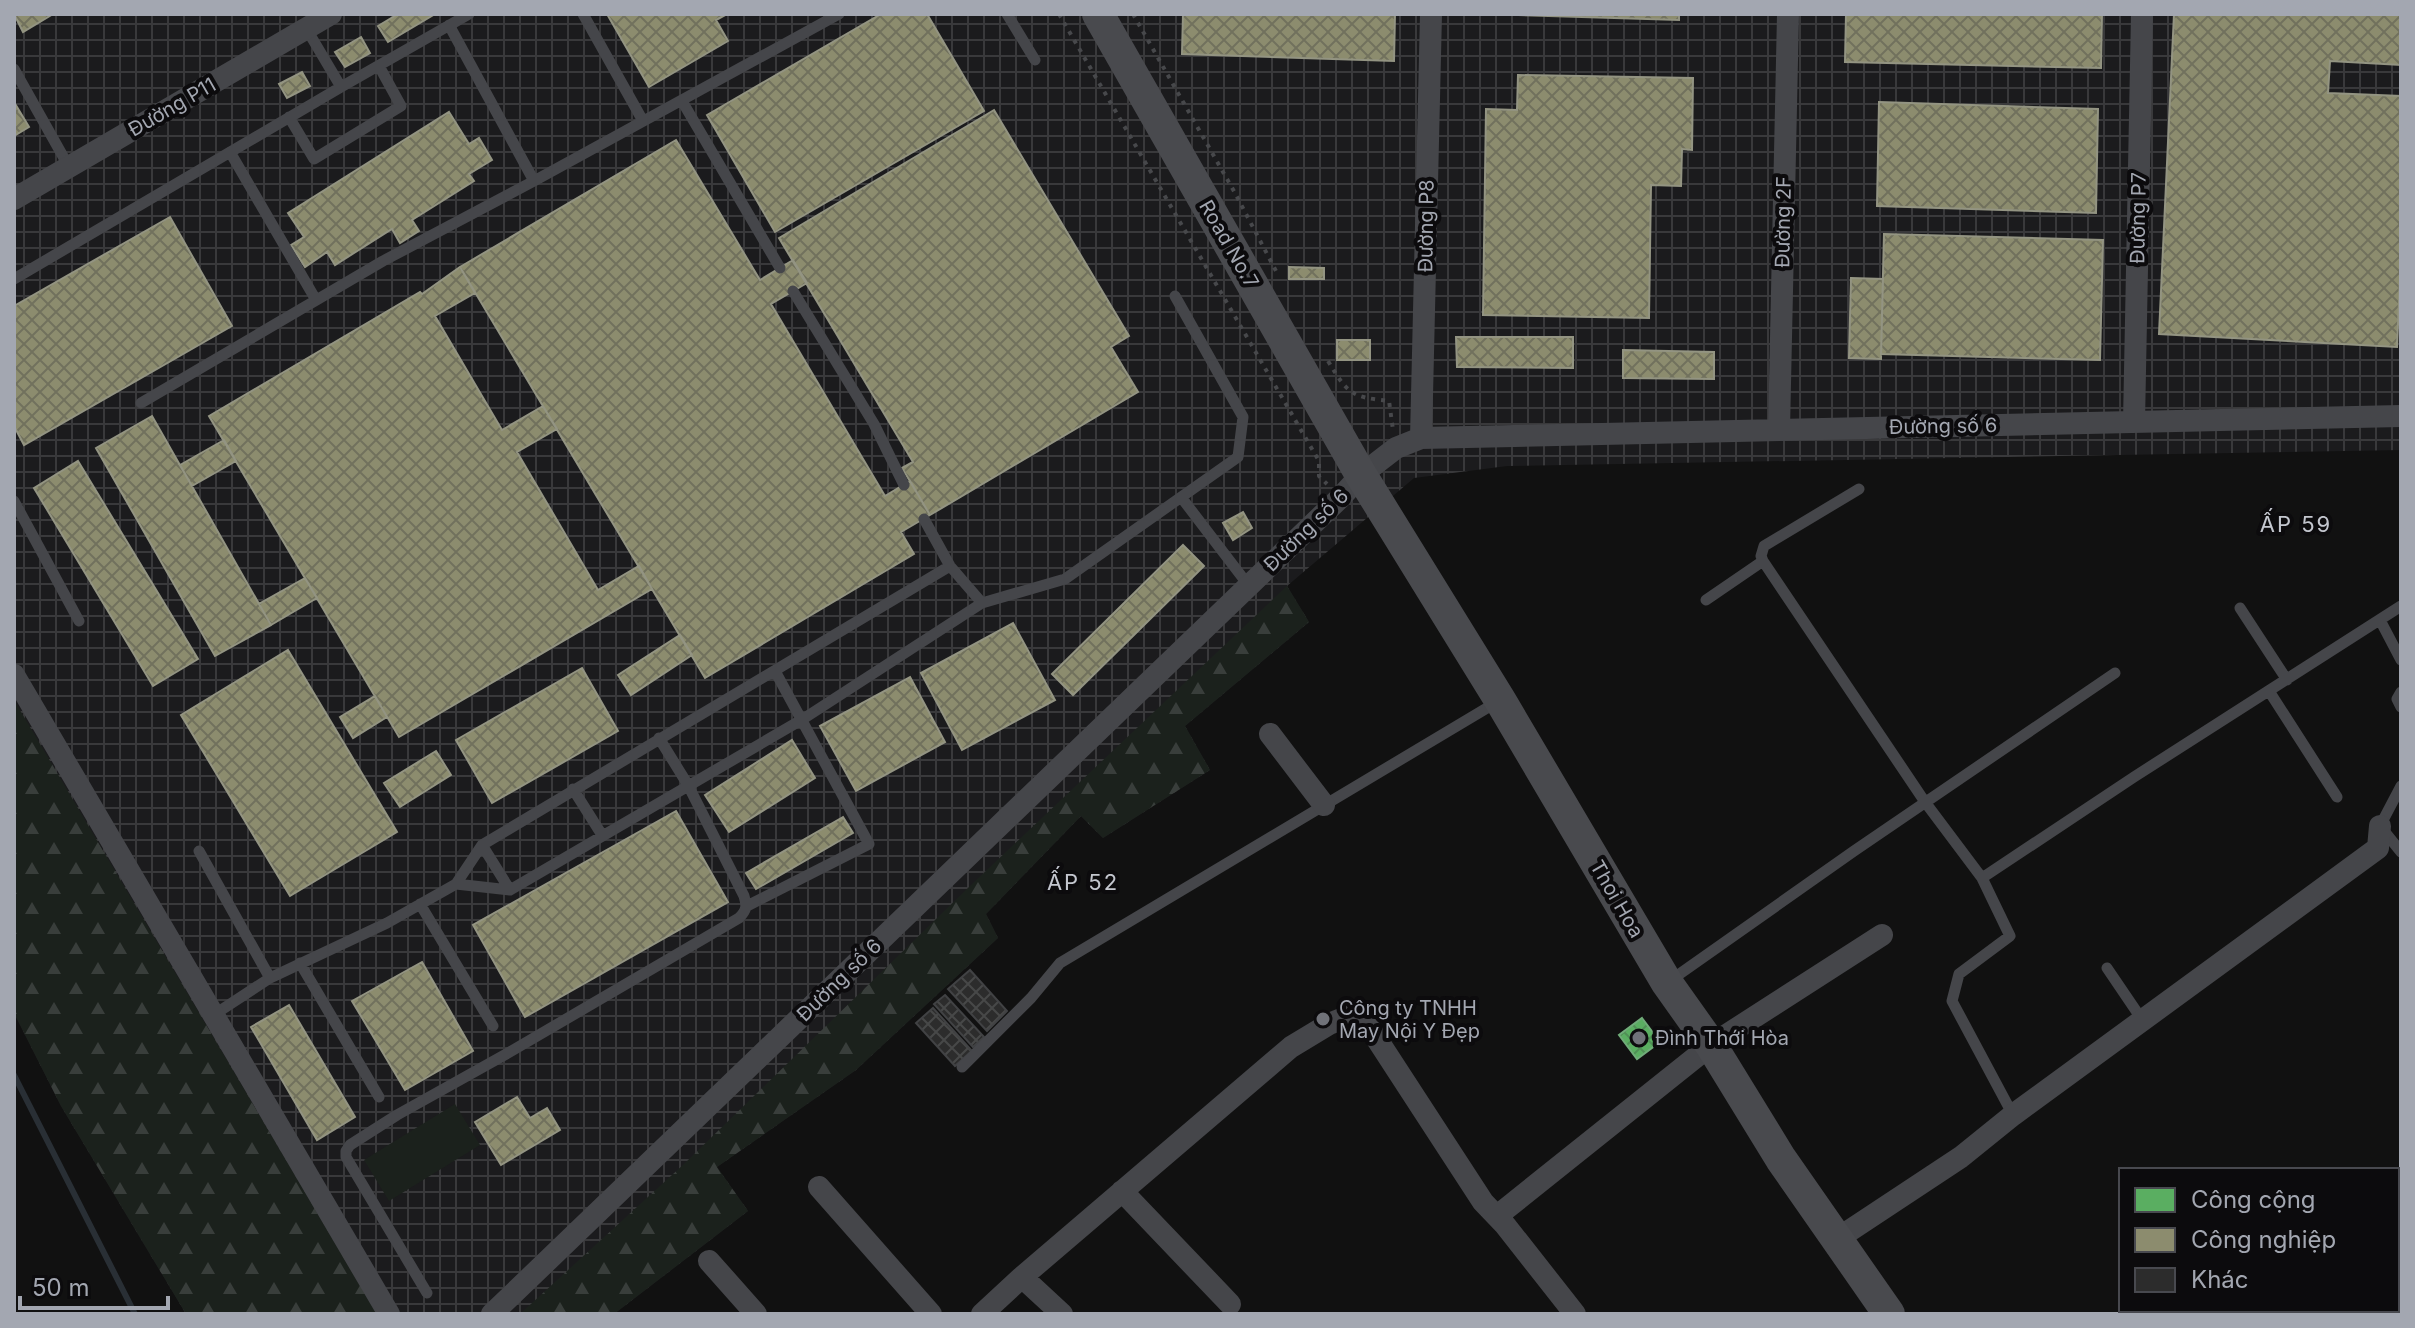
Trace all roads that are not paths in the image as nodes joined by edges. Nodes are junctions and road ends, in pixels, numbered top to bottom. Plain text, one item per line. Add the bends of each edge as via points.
1 (331, 14) edge
2 (469, 14) edge
3 (583, 14) edge
4 (839, 14) edge
5 (1007, 14) edge
6 (1098, 14) edge
7 (1431, 14) edge
8 (1788, 14) edge
9 (2142, 14) edge
10 (449, 25) junction
11 (306, 28) junction
12 (1035, 60) dead end
13 (379, 66) junction
14 (14, 69) edge
15 (341, 87) junction
16 (682, 101) junction
17 (289, 117) junction
18 (643, 121) junction
19 (230, 152) junction
20 (69, 167) junction
21 (534, 181) junction
22 (14, 199) edge
23 (780, 268) dead end
24 (14, 279) edge
25 (793, 291) dead end
26 (1175, 296) dead end
27 (316, 300) junction
28 (141, 403) dead end
29 (2401, 416) edge
30 (2134, 422) junction
31 (1779, 430) junction
32 (1421, 438) junction
33 (904, 485) dead end
34 (1350, 486) junction
35 (1859, 489) dead end
36 (1181, 497) junction
37 (14, 501) edge
38 (924, 519) dead end
39 (1763, 561) junction
40 (950, 566) junction
41 (1249, 586) junction
42 (1706, 600) dead end
43 (982, 603) junction
44 (2401, 606) edge
45 (2240, 608) dead end
46 (2380, 620) junction
47 (79, 621) dead end
48 (2401, 660) edge
49 (775, 671) junction
50 (2115, 673) dead end
51 (14, 675) edge
52 (2287, 680) junction
53 (2269, 691) junction
54 (2401, 692) edge
55 (1500, 700) junction
56 (2401, 707) edge
57 (803, 719) junction
58 (1270, 734) dead end
59 (659, 738) junction
60 (688, 785) junction
61 (2401, 786) edge
62 (573, 789) junction
63 (2337, 797) dead end
64 (1925, 802) junction
65 (1324, 805) junction
66 (2380, 826) junction
67 (602, 835) junction
68 (482, 845) junction
69 (199, 851) dead end
70 (2401, 852) edge
71 (1982, 878) junction
72 (456, 884) junction
73 (510, 890) junction
74 (420, 904) junction
75 (747, 906) junction
76 (1882, 935) dead end
77 (300, 963) junction
78 (2107, 968) dead end
79 (270, 978) junction
80 (1667, 983) junction
81 (215, 1014) junction
82 (2144, 1021) junction
83 (493, 1026) dead end
84 (1711, 1045) junction
85 (962, 1067) dead end
86 (379, 1097) dead end
87 (2013, 1115) junction
88 (819, 1187) dead end
89 (1122, 1191) junction
90 (1497, 1216) junction
91 (1837, 1239) junction
92 (709, 1261) dead end
93 (1022, 1277) junction
94 (427, 1293) dead end
95 (1230, 1304) dead end
96 (389, 1314) edge
97 (492, 1314) edge
98 (756, 1314) edge
99 (931, 1314) edge
100 (982, 1314) edge
101 (1062, 1314) edge
102 (1575, 1314) edge
103 (1889, 1314) edge

1 - 11 street, Đường P11
2 - 10 lane
3 - 18 lane
4 - 16 lane
5 - 12 lane
6 - 34 street, Road No.7
7 - 32 street, Đường P8
8 - 31 street, Đường 2F
9 - 30 street, Đường P7
10 - 13 lane
10 - 21 lane
11 - 15 lane
11 - 20 street, Đường P11
13 - 15 lane
13 - 17 lane via 401,106 314,159
14 - 20 lane
15 - 17 lane
16 - 18 lane
16 - 23 lane
17 - 19 lane
18 - 21 lane
19 - 24 lane
19 - 27 lane
20 - 22 street, Đường P11
21 - 27 lane
25 - 33 lane via 874,424
26 - 36 lane via 1243,417 1238,457
27 - 28 lane
29 - 30 street, Đường số 6
30 - 31 street, Đường số 6
31 - 32 street, Đường số 6
32 - 34 street, Đường số 6 via 1396,448
34 - 41 street, Đường số 6
34 - 55 street, Thoi Hoa
35 - 39 lane via 1764,546
36 - 41 lane
36 - 43 lane via 1065,579
37 - 47 lane
38 - 40 lane
39 - 42 lane
39 - 64 lane
40 - 43 lane
40 - 49 lane
41 - 97 street, Đường số 6
43 - 57 lane
44 - 46 lane
45 - 52 lane
46 - 48 lane
46 - 52 lane
49 - 57 lane
49 - 59 lane
50 - 64 lane
51 - 81 street
52 - 53 lane
53 - 63 lane
53 - 71 lane
54 - 56 lane
55 - 65 lane
55 - 80 street, Thoi Hoa
57 - 60 lane
57 - 75 lane via 869,844
58 - 65 street
59 - 60 lane
59 - 62 lane
60 - 67 lane
60 - 75 lane
61 - 66 lane
62 - 67 lane
62 - 68 lane
64 - 71 lane
64 - 80 lane
65 - 85 lane via 1060,963
66 - 70 lane
66 - 82 street via 2378,848
67 - 73 lane
68 - 72 lane
68 - 73 lane
69 - 79 lane
71 - 87 lane via 2010,936 1959,974 1952,1001
72 - 73 lane
72 - 74 lane
74 - 77 lane
74 - 83 lane
75 - 94 lane via 739,918 350,1145 346,1157
76 - 84 street
77 - 79 lane
77 - 86 lane
78 - 82 lane
79 - 81 lane
80 - 84 street, Thoi Hoa
81 - 96 street
82 - 87 street
84 - 90 street
84 - 91 street, Thoi Hoa
87 - 91 street via 1961,1157
88 - 99 street
89 - 90 street via 1291,1047 1354,1014 1373,1033
89 - 93 street
89 - 95 street
90 - 102 street
91 - 103 street, Thoi Hoa
92 - 98 street
93 - 100 street
93 - 101 street

